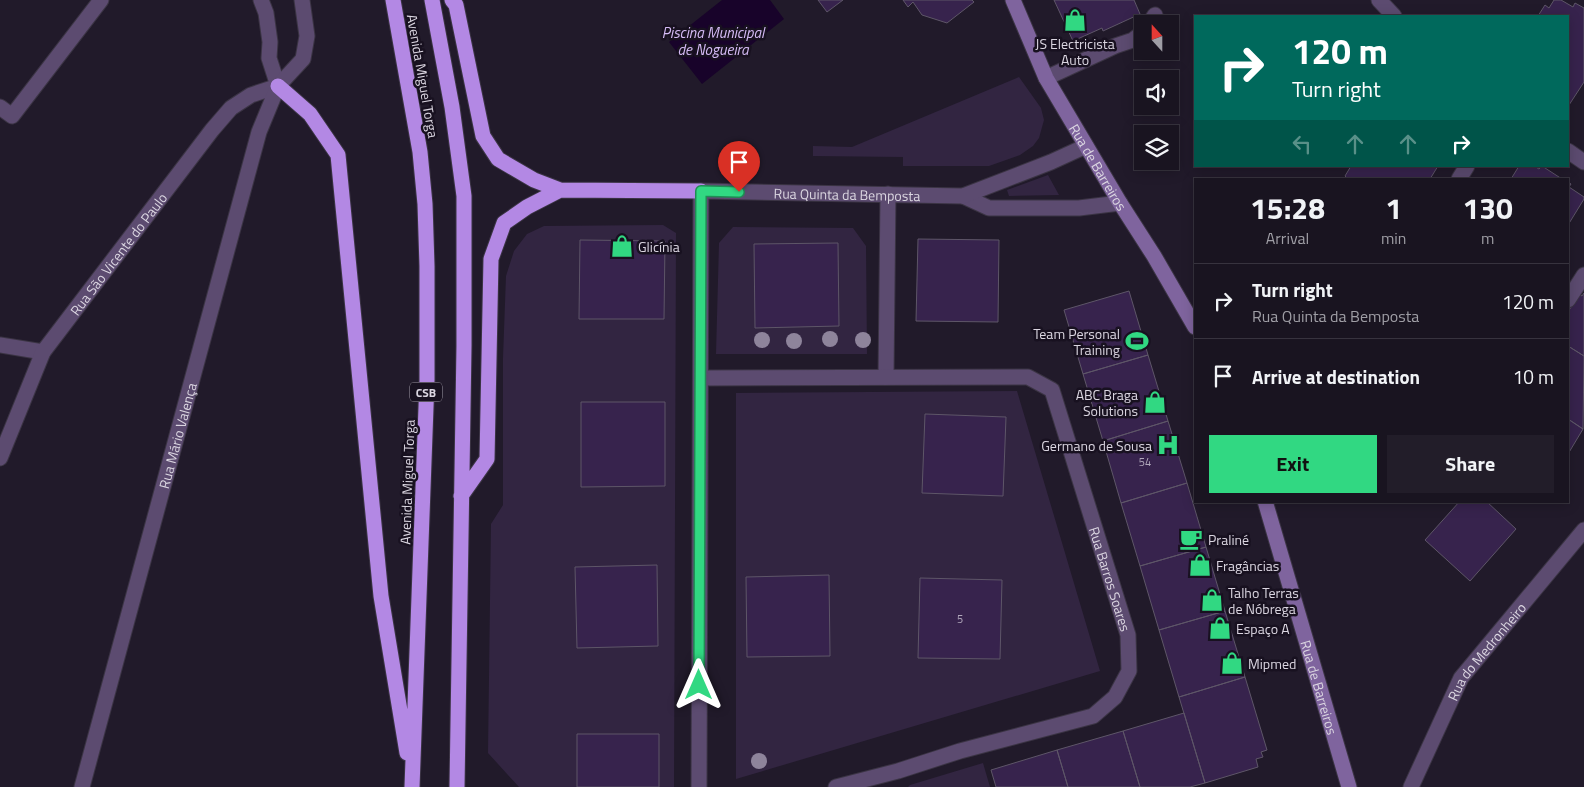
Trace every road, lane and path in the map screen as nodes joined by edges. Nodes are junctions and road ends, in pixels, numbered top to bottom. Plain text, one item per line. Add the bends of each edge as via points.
1 (101, 0) edge
2 (261, 0) edge
3 (302, 0) edge
4 (393, 0) edge
5 (432, 0) edge
6 (452, 0) edge
7 (1013, 0) edge
8 (1379, 0) edge
9 (1393, 15) edge
10 (1134, 39) edge
11 (1046, 78) junction
12 (278, 86) junction
13 (0, 107) edge
14 (1086, 146) junction
15 (1569, 151) edge
16 (1584, 162) edge
17 (1466, 167) edge
18 (1460, 178) edge
19 (560, 190) junction
20 (701, 191) junction
21 (888, 194) junction
22 (963, 196) junction
23 (1120, 203) junction
24 (1584, 275) edge
25 (1569, 298) edge
26 (1194, 325) edge
27 (0, 346) edge
28 (43, 352) junction
29 (886, 377) junction
30 (701, 378) junction
31 (0, 458) edge
32 (462, 496) junction
33 (1266, 503) edge
34 (1584, 530) edge
35 (886, 780) edge
36 (82, 787) edge
37 (412, 787) edge
38 (457, 787) edge
39 (699, 787) edge
40 (836, 787) edge
41 (1349, 787) edge
42 (1411, 787) edge

1 - 13 street via 12,116
2 - 12 street via 266,13 269,58
3 - 12 street via 307,36 303,59
4 - 37 highway, Avenida Miguel Torga / CSB via 420,152 427,266 427,380
5 - 32 highway, Avenida Miguel Torga via 464,196
6 - 19 highway via 456,6 483,136 498,159 534,180
7 - 11 street, Rua de Barreiros
8 - 9 street
10 - 11 street
11 - 14 street, Rua de Barreiros
12 - 28 street, Rua São Vicente do Paulo via 251,95 231,108 218,122
12 - 36 street, Rua Mário Valença via 259,132
12 - 37 highway via 310,114 338,156 381,596
14 - 22 street, Rua Quinta da Bemposta
14 - 23 street, Rua de Barreiros
15 - 16 street
17 - 18 street
19 - 20 highway
19 - 32 highway via 504,223 491,259 487,459
20 - 21 street, Rua Quinta da Bemposta
20 - 30 street
21 - 22 street, Rua Quinta da Bemposta
21 - 29 street
22 - 23 street, Rua Quinta da Bemposta via 989,208 1079,208
23 - 26 street, Rua de Barreiros
24 - 25 street
27 - 28 street
28 - 31 street, Rua São Vicente do Paulo
29 - 30 street, Rua Barros Soares
29 - 35 street, Rua Barros Soares via 1028,378 1052,390 1128,635 1129,671 1115,697 1093,716 960,751
30 - 39 street
32 - 38 highway, Avenida Miguel Torga
33 - 41 street, Rua de Barreiros
34 - 42 street, Rua do Medronheiro via 1460,678
35 - 40 street, Rua Barros Soares

